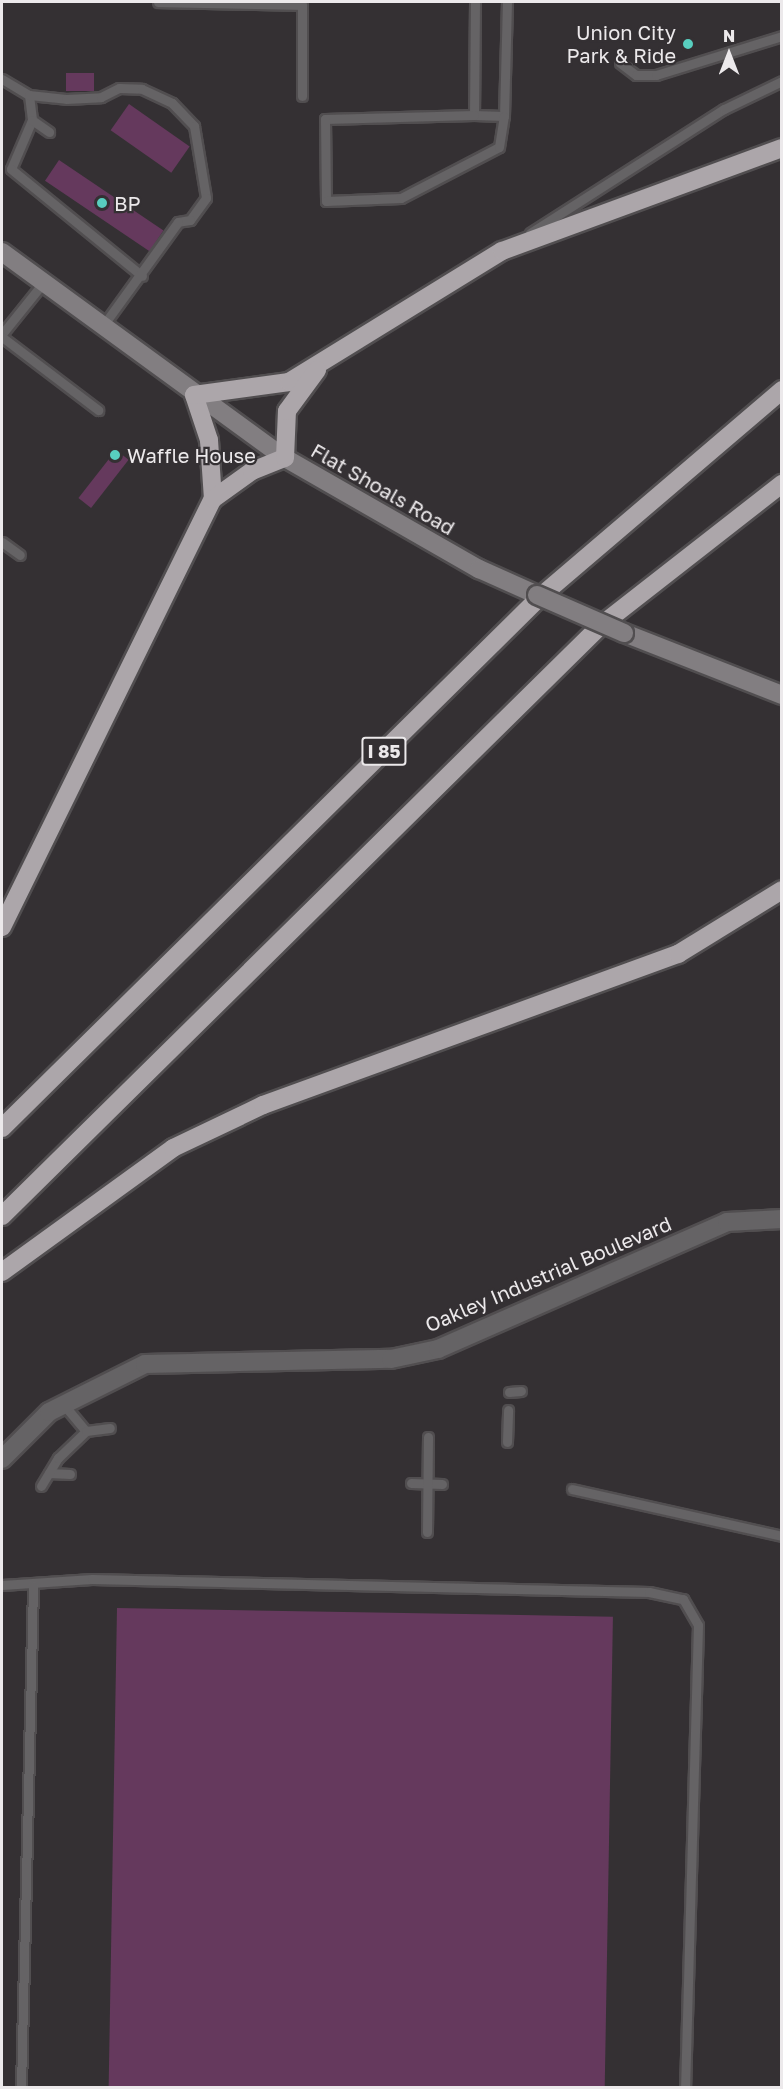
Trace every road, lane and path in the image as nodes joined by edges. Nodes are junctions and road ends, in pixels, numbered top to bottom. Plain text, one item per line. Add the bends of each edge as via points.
1 (158, 2) edge
2 (209, 2) edge
3 (475, 2) edge
4 (507, 2) edge
5 (782, 36) edge
6 (620, 63) dead end
7 (2, 79) edge
8 (782, 81) edge
9 (29, 95) junction
10 (302, 96) dead end
11 (474, 115) junction
12 (504, 116) junction
13 (32, 120) junction
14 (50, 132) dead end
15 (782, 148) edge
16 (502, 251) junction
17 (2, 252) edge
18 (142, 276) junction
19 (44, 283) junction
20 (102, 327) junction
21 (2, 336) edge
22 (318, 369) junction
23 (782, 390) edge
24 (194, 395) junction
25 (98, 410) dead end
26 (285, 458) junction
27 (782, 484) edge
28 (213, 499) junction
29 (2, 542) edge
30 (20, 555) dead end
31 (782, 695) edge
32 (782, 890) edge
33 (2, 927) edge
34 (2, 1128) edge
35 (2, 1216) edge
36 (782, 1219) edge
37 (2, 1272) edge
38 (521, 1391) dead end
39 (508, 1392) dead end
40 (64, 1405) junction
41 (508, 1410) dead end
42 (110, 1428) dead end
43 (86, 1431) junction
44 (428, 1437) dead end
45 (507, 1442) dead end
46 (2, 1459) edge
47 (49, 1473) junction
48 (70, 1474) dead end
49 (411, 1483) dead end
50 (428, 1484) junction
51 (442, 1484) dead end
52 (41, 1486) dead end
53 (572, 1489) dead end
54 (427, 1532) dead end
55 (782, 1536) edge
56 (2, 1585) edge
57 (33, 1585) junction
58 (21, 2088) edge
59 (685, 2088) edge

1 - 2 lane
2 - 10 lane via 302,5
3 - 11 lane
4 - 12 lane
5 - 6 lane via 656,75 636,75
7 - 9 lane
8 - 16 lane via 723,110
9 - 13 lane
9 - 18 lane via 66,99 101,97 119,88 142,89 172,103 194,126 206,198 190,220 178,222
11 - 12 lane
11 - 12 lane via 325,119 326,201 401,198 499,147
13 - 14 lane
13 - 18 lane via 11,169
15 - 16 highway
16 - 22 highway
17 - 19 street, Flat Shoals Road
18 - 20 lane
19 - 20 street, Flat Shoals Road
19 - 21 lane
20 - 24 street, Flat Shoals Road
21 - 25 lane
22 - 24 highway via 289,382
22 - 26 highway via 287,411
23 - 34 highway, I 85 via 541,596
24 - 26 street, Flat Shoals Road
24 - 28 highway via 209,440
26 - 28 highway via 252,471
26 - 31 street, Flat Shoals Road, bridge via 478,569 698,665
27 - 35 highway via 600,626
28 - 33 highway
29 - 30 lane
32 - 37 highway via 678,954 263,1105 173,1148
36 - 40 street, Oakley Industrial Boulevard via 727,1222 438,1349 391,1359 145,1364
38 - 39 lane
40 - 43 lane
40 - 46 street, Oakley Industrial Boulevard
41 - 45 lane
42 - 43 lane
43 - 47 lane
44 - 50 lane
47 - 48 lane
47 - 52 lane
49 - 50 lane
50 - 51 lane
50 - 54 lane
53 - 55 lane
56 - 57 lane
57 - 58 lane
57 - 59 lane via 128,1580 649,1592 683,1599 698,1625

